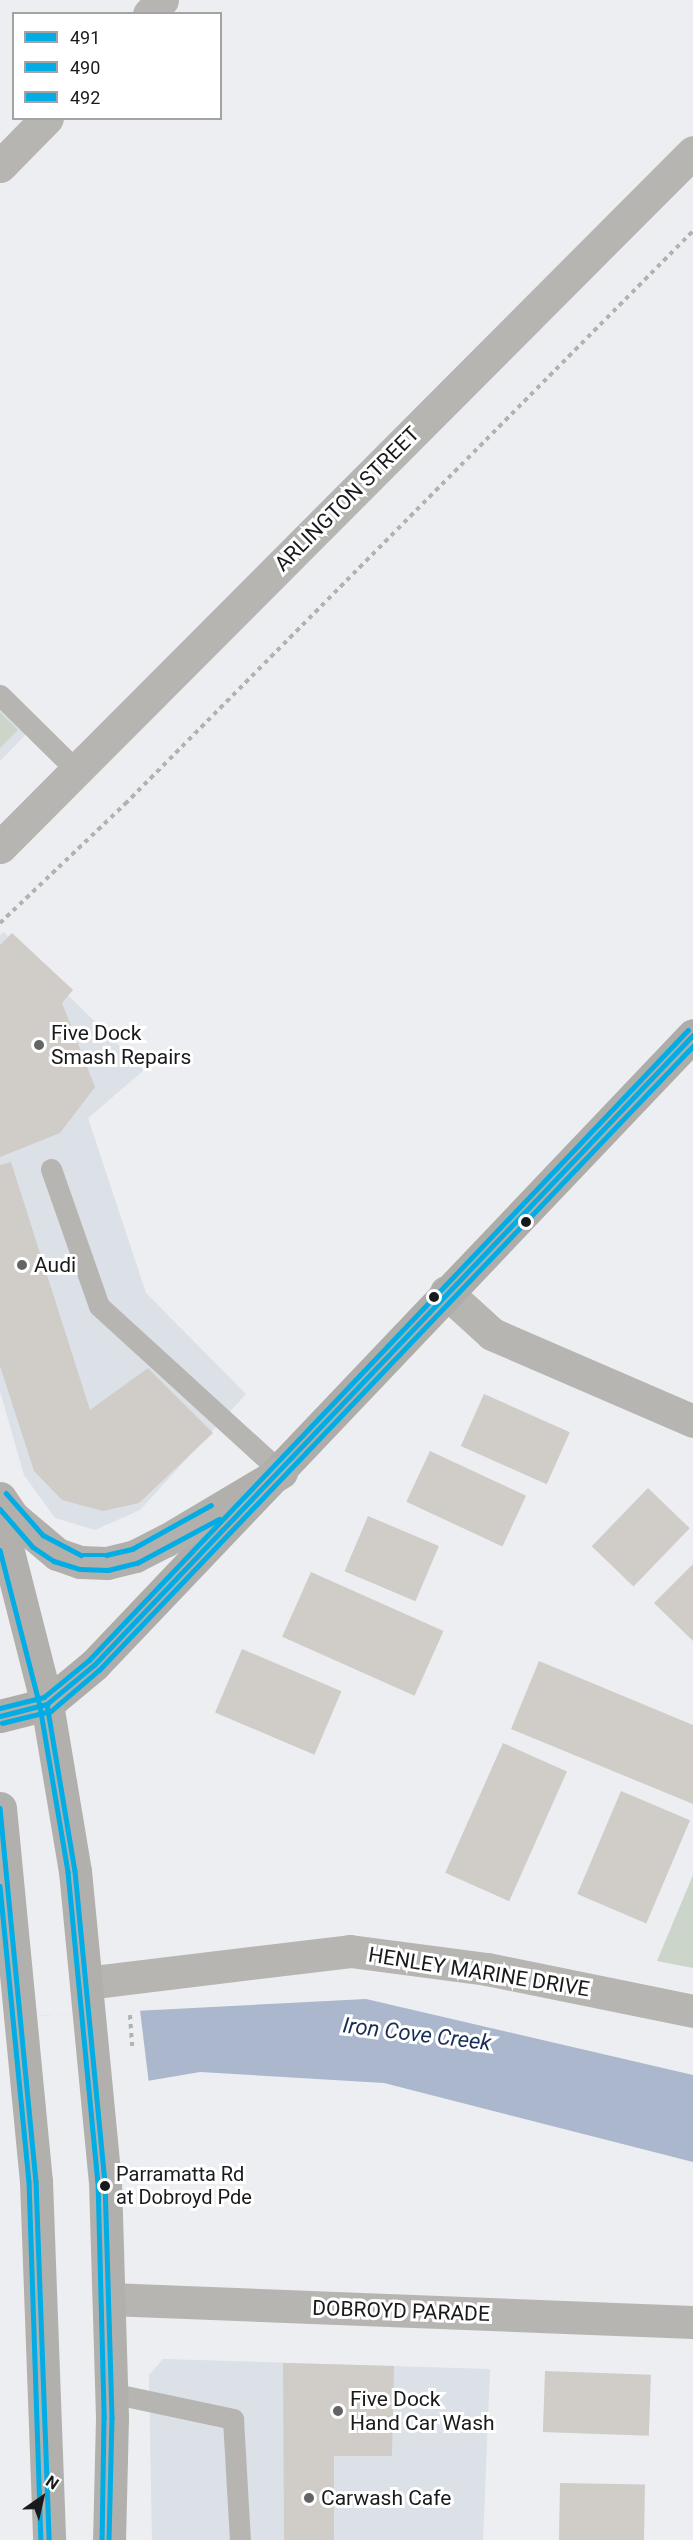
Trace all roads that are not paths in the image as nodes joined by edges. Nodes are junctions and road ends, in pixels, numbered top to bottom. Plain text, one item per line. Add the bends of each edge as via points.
1 (162, 0) edge
2 (151, 12) edge
3 (45, 120) edge
4 (693, 152) edge
5 (0, 166) edge
6 (0, 695) edge
7 (76, 770) junction
8 (0, 847) edge
9 (693, 1035) edge
10 (51, 1168) dead end
11 (447, 1292) junction
12 (693, 1421) edge
13 (281, 1472) junction
14 (0, 1498) edge
15 (0, 1520) edge
16 (47, 1704) junction
17 (0, 1716) edge
18 (0, 1808) edge
19 (0, 1960) edge
20 (86, 1983) junction
21 (19, 1988) junction
22 (693, 2011) edge
23 (110, 2299) junction
24 (693, 2322) edge
25 (111, 2393) junction
26 (49, 2540) edge
27 (109, 2540) edge
28 (240, 2540) edge

1 - 2 street
3 - 5 street
4 - 7 street, ARLINGTON STREET
6 - 7 lane
7 - 8 street, ARLINGTON STREET
9 - 11 main road
10 - 13 lane via 99,1306
11 - 12 street via 492,1334
11 - 13 main road
13 - 14 highway via 165,1541 135,1556 107,1563 80,1562 57,1554 12,1515
13 - 16 main road via 94,1665
15 - 16 highway
16 - 17 main road
16 - 20 highway via 75,1871
18 - 21 highway
19 - 21 lane
20 - 22 street, HENLEY MARINE DRIVE via 350,1951 487,1969
20 - 23 highway via 105,2181
21 - 26 highway via 36,2181
23 - 24 street, DOBROYD PARADE
23 - 25 highway
25 - 27 highway
25 - 28 lane via 233,2419

